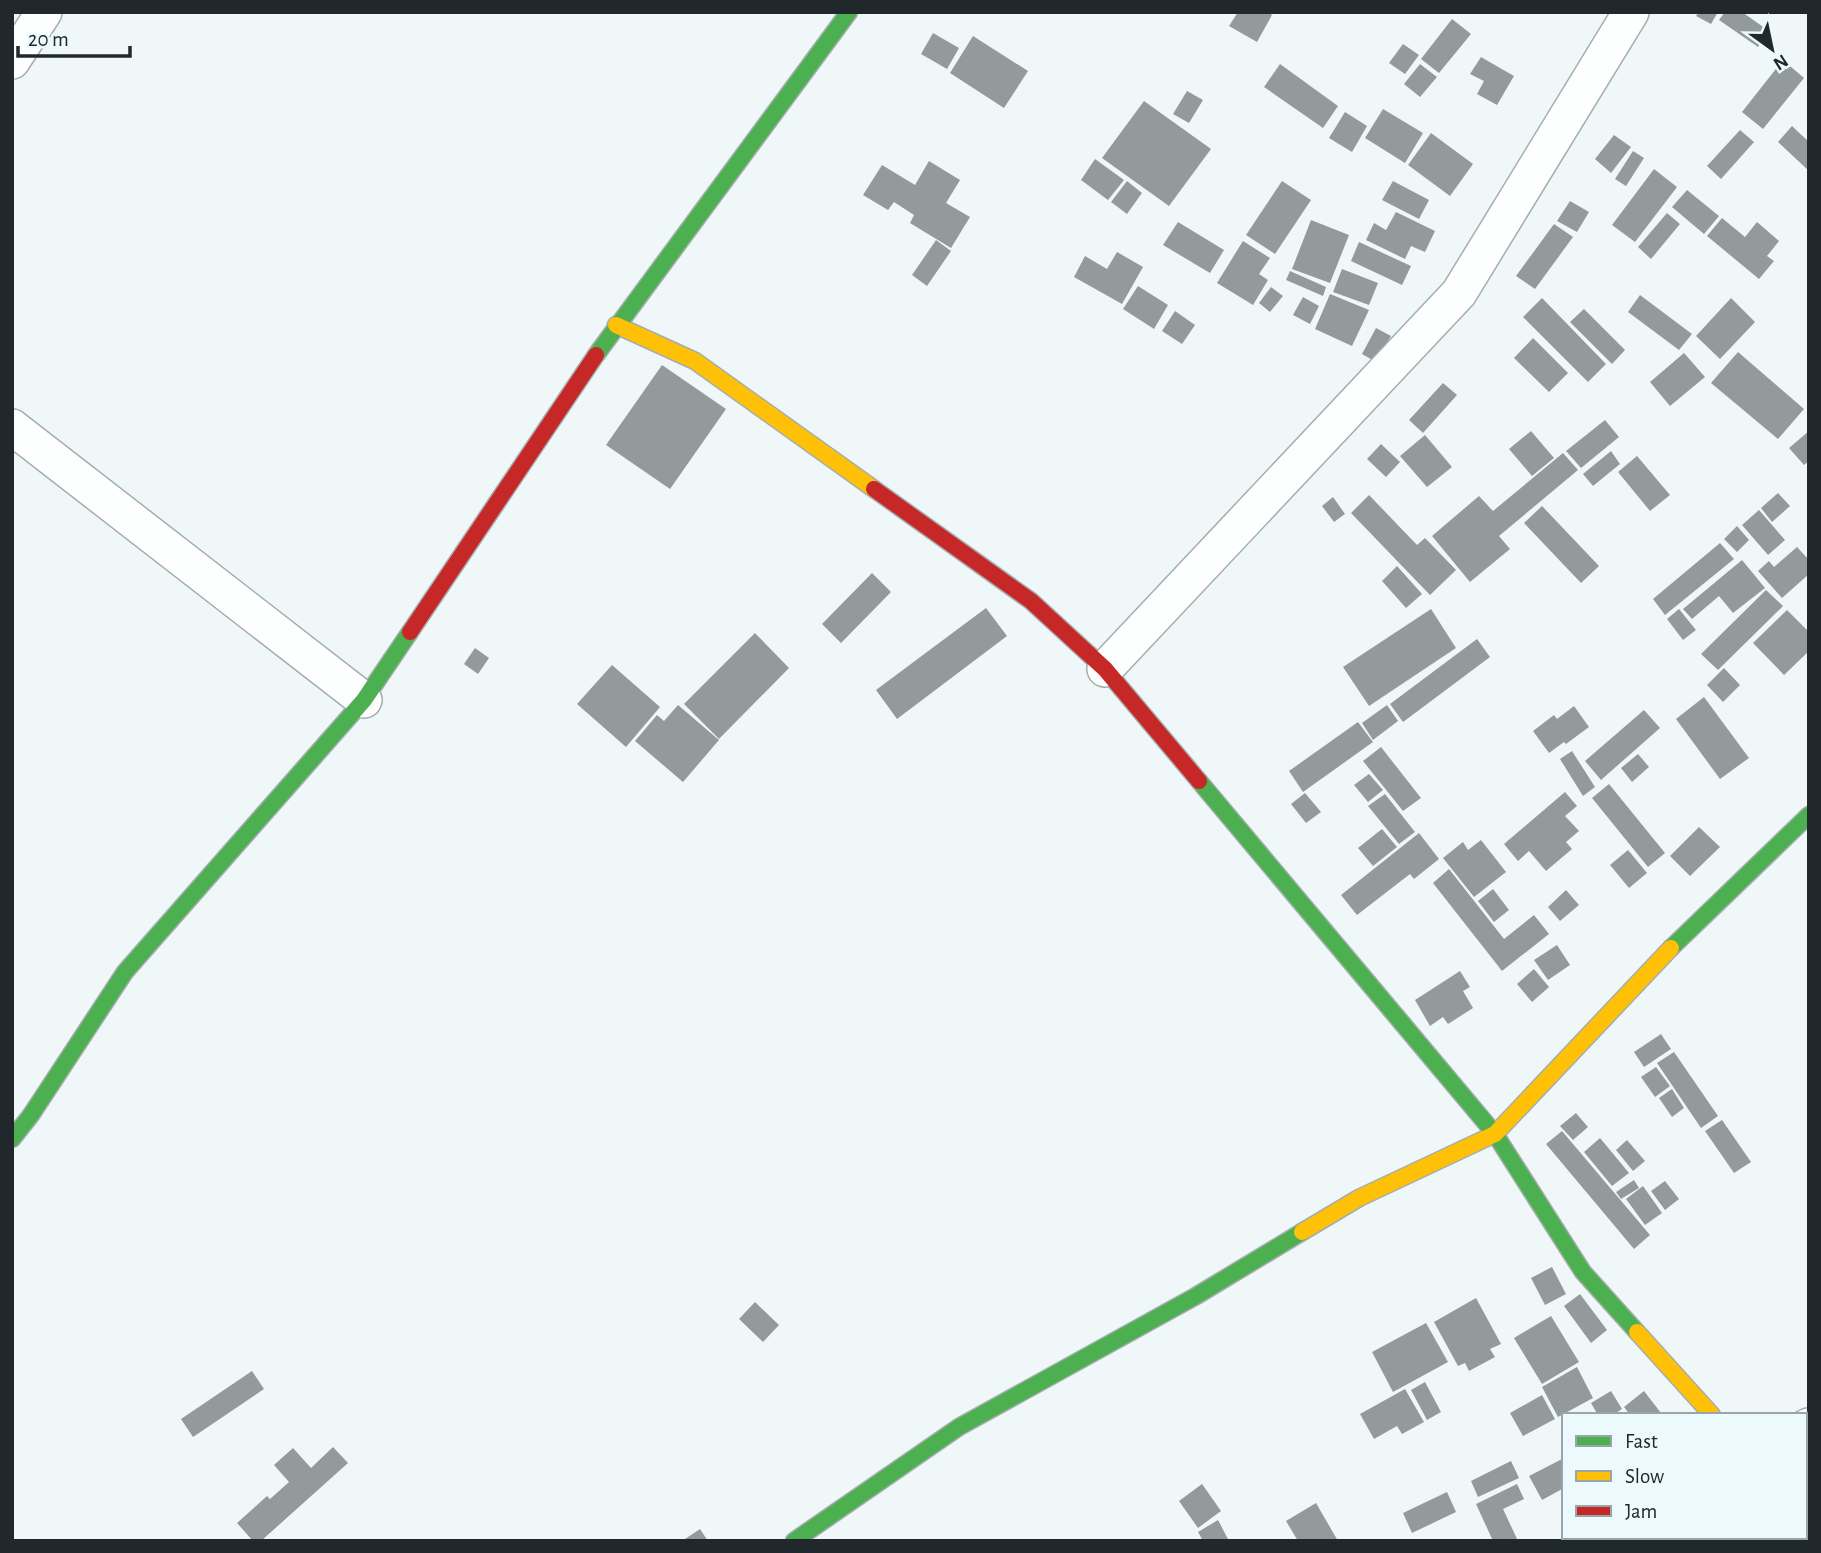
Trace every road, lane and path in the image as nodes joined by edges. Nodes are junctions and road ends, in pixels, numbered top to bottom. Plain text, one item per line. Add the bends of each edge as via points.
1 (44, 12) edge
2 (849, 12) edge
3 (1631, 12) edge
4 (12, 61) edge
5 (617, 325) junction
6 (12, 427) edge
7 (1104, 669) junction
8 (364, 700) junction
9 (1809, 815) edge
10 (18, 1118) edge
11 (1495, 1134) junction
12 (1710, 1413) edge
13 (794, 1541) edge

1 - 4 street
2 - 5 street
3 - 7 street via 1459,293
5 - 7 street via 695,361 1031,601
5 - 8 street
6 - 8 street
7 - 11 street
8 - 10 street via 125,972
9 - 11 street via 1699,919
11 - 12 street via 1583,1272
11 - 13 street via 1359,1198 1196,1296 959,1427

